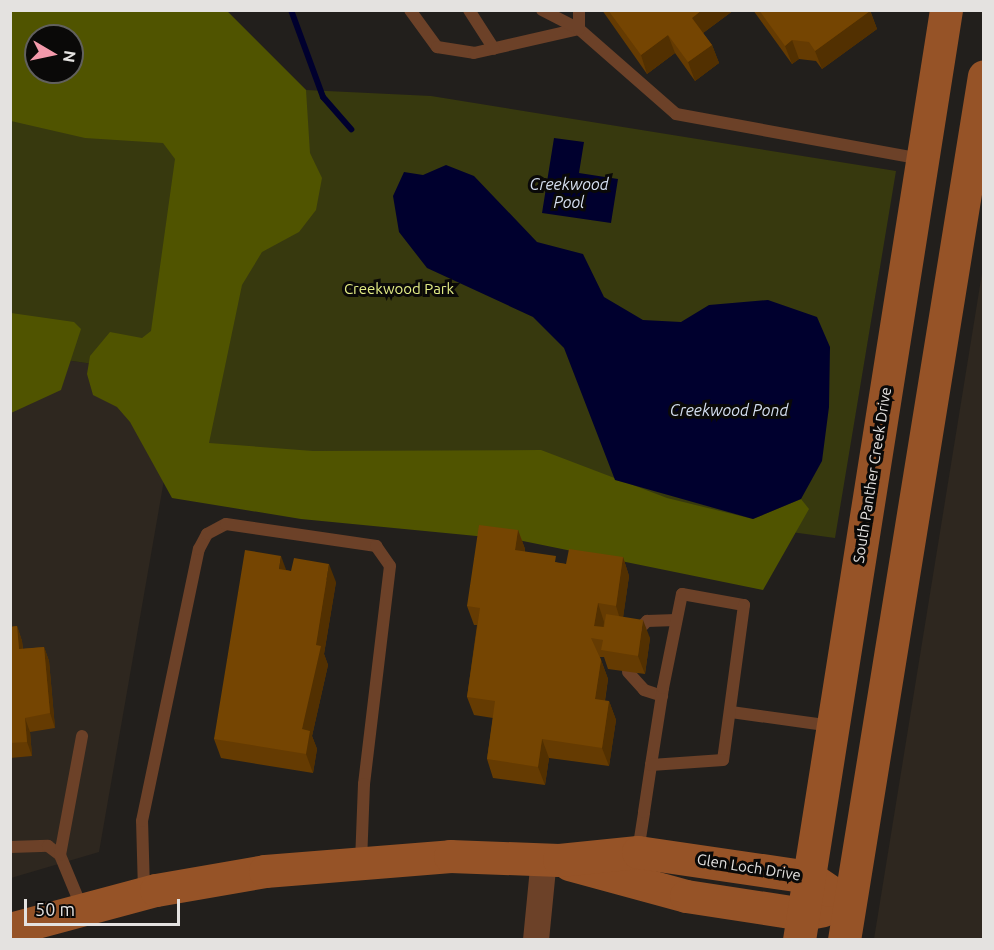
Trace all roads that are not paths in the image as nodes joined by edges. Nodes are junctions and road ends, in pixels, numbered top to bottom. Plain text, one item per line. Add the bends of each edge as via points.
1 (410, 10) edge
2 (469, 10) edge
3 (542, 10) edge
4 (579, 10) edge
5 (946, 10) edge
6 (579, 29) junction
7 (494, 49) junction
8 (984, 76) edge
9 (922, 159) junction
10 (676, 620) junction
11 (633, 636) edge
12 (628, 672) edge
13 (662, 696) junction
14 (731, 712) junction
15 (833, 726) junction
16 (82, 736) dead end
17 (651, 765) junction
18 (10, 847) edge
19 (638, 852) junction
20 (60, 855) junction
21 (552, 860) junction
22 (361, 864) junction
23 (809, 877) junction
24 (144, 893) junction
25 (849, 904) junction
26 (82, 908) junction
27 (801, 927) edge
28 (10, 929) edge
29 (536, 939) edge
30 (844, 939) edge

1 - 7 lane via 437,47 474,53
2 - 7 lane
3 - 6 lane
4 - 6 lane
5 - 9 street, South Panther Creek Drive
6 - 7 lane
6 - 9 lane via 676,114
8 - 25 street
9 - 15 street, South Panther Creek Drive
10 - 11 lane via 647,621
10 - 13 lane
10 - 14 lane via 682,594 688,592 744,605
12 - 13 lane via 632,681
13 - 17 lane
14 - 15 lane
14 - 17 lane via 718,763
15 - 23 street, South Panther Creek Drive
16 - 20 lane
17 - 19 lane
18 - 20 lane via 48,846
19 - 21 street, Glen Loch Drive
19 - 23 street, Glen Loch Drive
20 - 26 lane
21 - 22 street, Glen Loch Drive via 450,856
21 - 27 street, Glen Loch Drive
21 - 29 street
22 - 24 street, Glen Loch Drive via 265,871
22 - 24 lane via 364,784 390,566 376,546 226,524 207,534 199,549 142,821
23 - 25 street, Glen Loch Drive
23 - 27 street, South Panther Creek Drive
24 - 26 street, Glen Loch Drive
25 - 27 street, Glen Loch Drive
25 - 30 street
26 - 28 street, Glen Loch Drive

